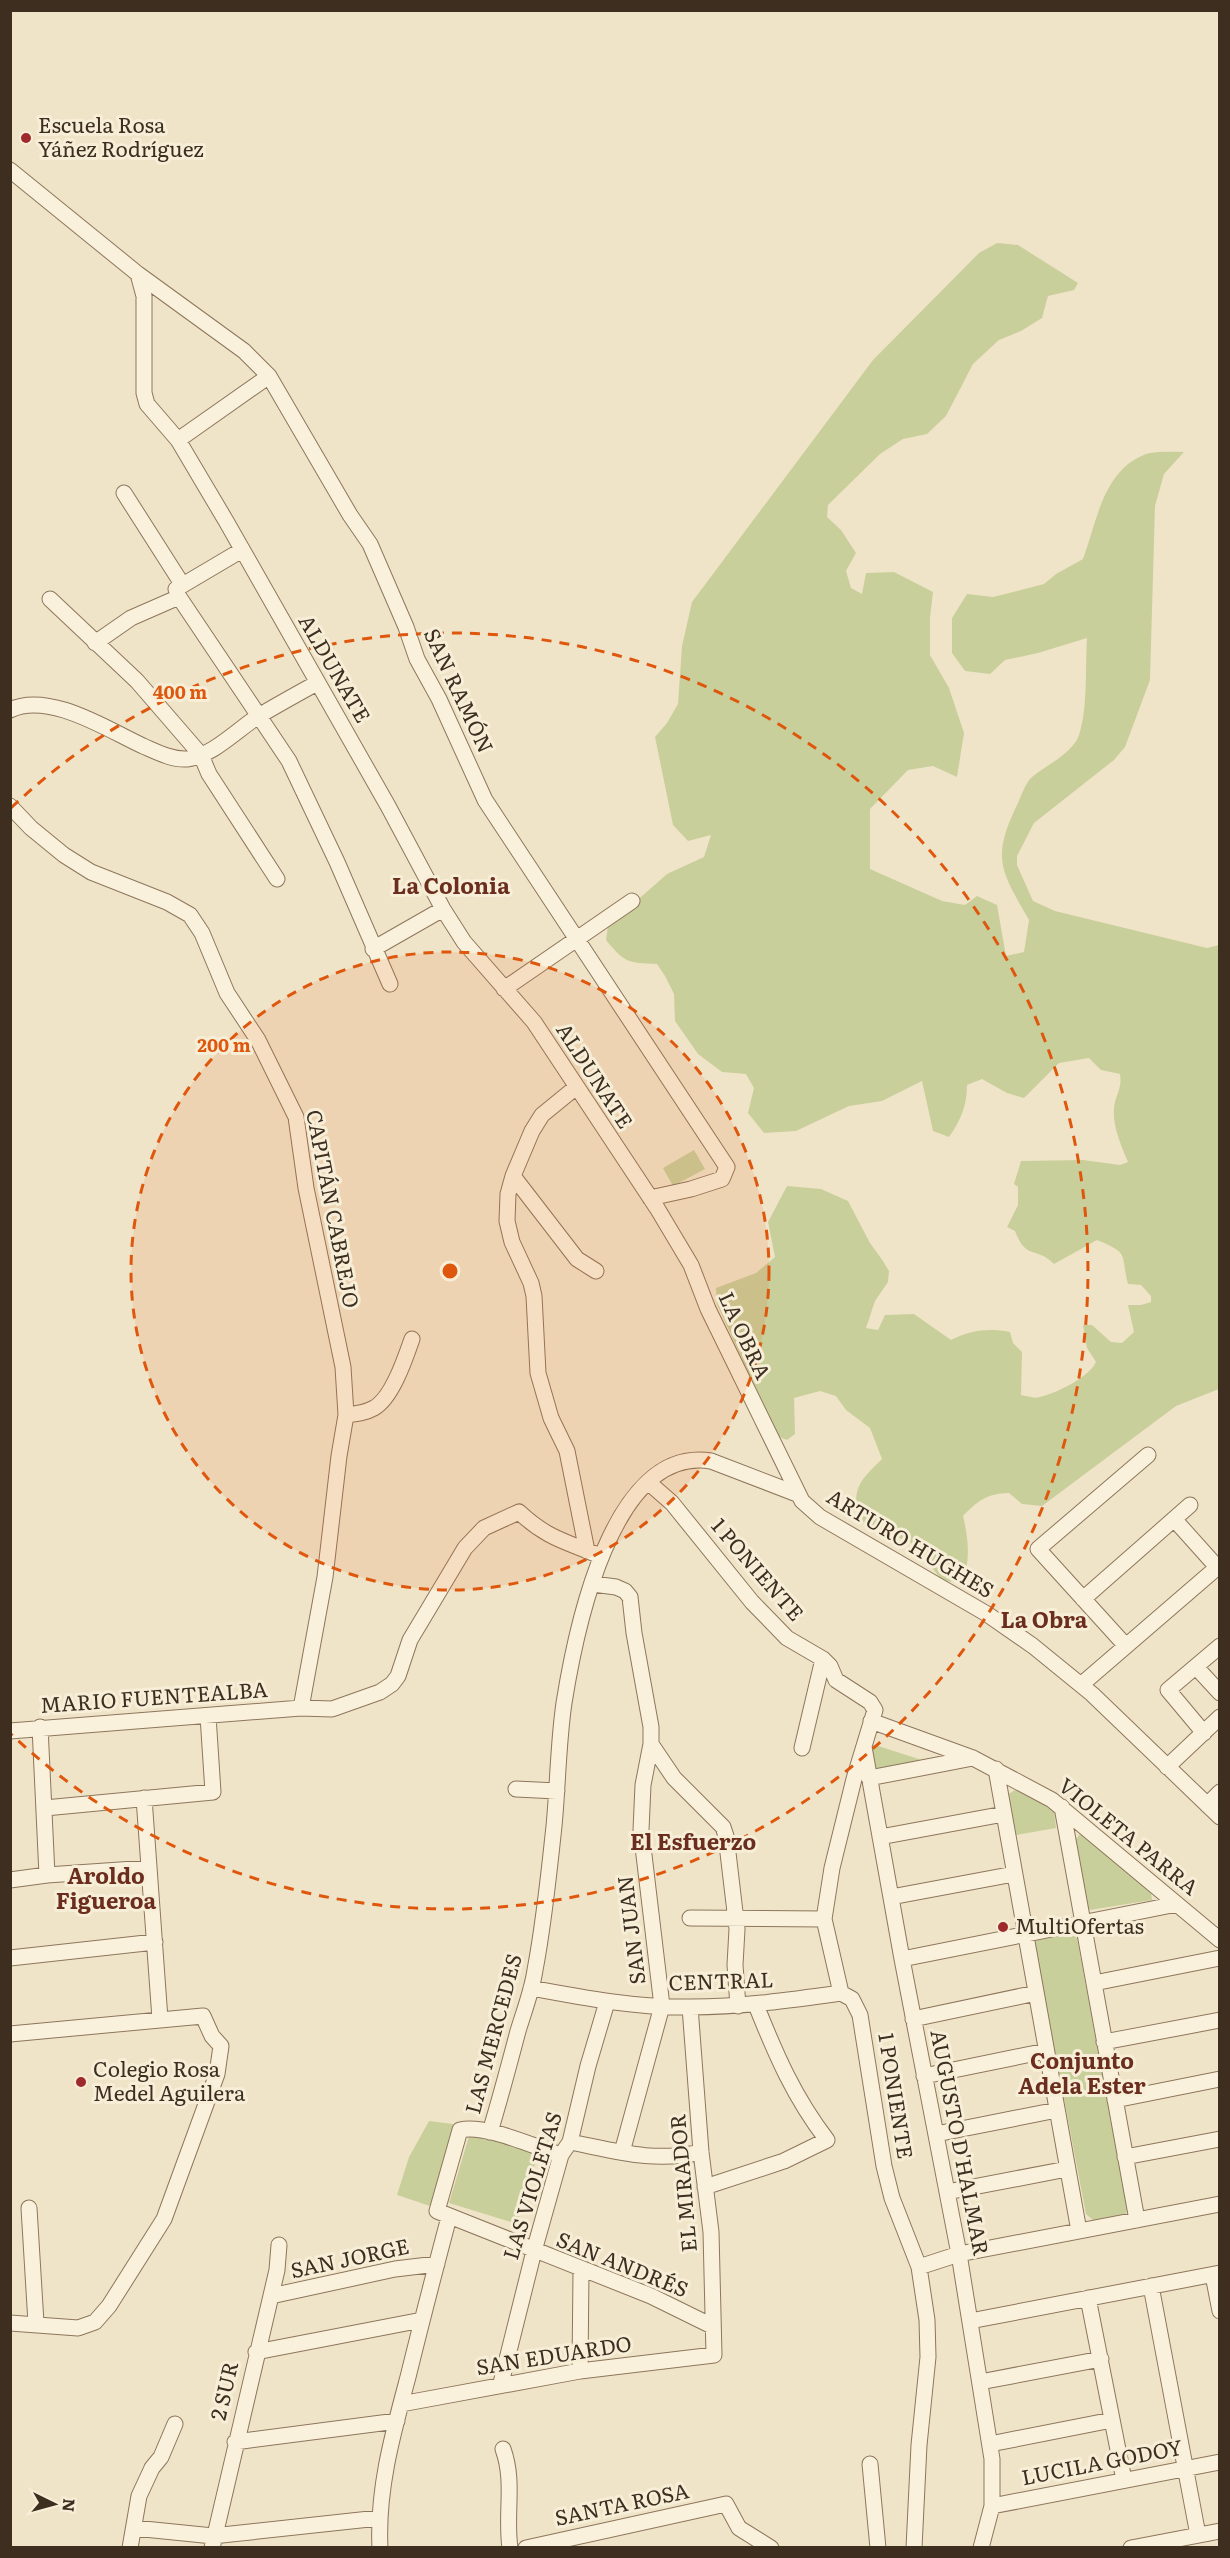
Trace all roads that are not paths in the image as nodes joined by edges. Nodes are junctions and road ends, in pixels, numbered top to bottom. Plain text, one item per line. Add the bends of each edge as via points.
1 (10, 171) edge
2 (138, 274) junction
3 (269, 376) junction
4 (178, 440) junction
5 (124, 493) dead end
6 (242, 550) junction
7 (180, 591) junction
8 (50, 599) dead end
9 (95, 643) junction
10 (317, 683) junction
11 (10, 710) edge
12 (258, 717) junction
13 (201, 756) junction
14 (10, 806) edge
15 (277, 879) dead end
16 (632, 901) dead end
17 (443, 909) junction
18 (576, 940) junction
19 (373, 949) junction
20 (390, 984) dead end
21 (504, 989) junction
22 (575, 1088) junction
23 (513, 1176) junction
24 (650, 1198) junction
25 (596, 1270) dead end
26 (412, 1339) dead end
27 (346, 1415) junction
28 (1148, 1455) dead end
29 (648, 1482) junction
30 (797, 1494) junction
31 (1190, 1505) dead end
32 (1174, 1518) junction
33 (593, 1554) junction
34 (1218, 1566) edge
35 (593, 1584) junction
36 (1083, 1599) junction
37 (1126, 1646) junction
38 (1220, 1646) edge
39 (823, 1659) junction
40 (1196, 1667) junction
41 (818, 1678) junction
42 (836, 1680) junction
43 (1082, 1684) junction
44 (1220, 1693) edge
45 (301, 1708) junction
46 (208, 1716) junction
47 (1220, 1717) edge
48 (871, 1721) junction
49 (40, 1727) junction
50 (10, 1731) edge
51 (1204, 1733) junction
52 (651, 1744) junction
53 (864, 1747) junction
54 (802, 1748) dead end
55 (973, 1758) junction
56 (1167, 1767) junction
57 (996, 1769) junction
58 (869, 1778) junction
59 (516, 1789) dead end
60 (557, 1791) junction
61 (1220, 1792) edge
62 (144, 1798) junction
63 (1207, 1805) junction
64 (1062, 1807) junction
65 (45, 1808) junction
66 (1004, 1814) junction
67 (1220, 1817) edge
68 (880, 1837) junction
69 (150, 1868) junction
70 (1014, 1874) junction
71 (47, 1875) junction
72 (10, 1880) edge
73 (891, 1897) junction
74 (1177, 1904) junction
75 (690, 1918) dead end
76 (735, 1918) junction
77 (824, 1919) junction
78 (1083, 1923) junction
79 (1025, 1934) junction
80 (1220, 1940) edge
81 (155, 1942) junction
82 (10, 1958) edge
83 (1220, 1958) edge
84 (902, 1959) junction
85 (1094, 1983) junction
86 (531, 1988) junction
87 (841, 1993) junction
88 (1036, 1993) junction
89 (607, 2002) junction
90 (756, 2005) junction
91 (662, 2006) junction
92 (738, 2006) junction
93 (690, 2007) junction
94 (160, 2019) junction
95 (913, 2019) junction
96 (1220, 2020) edge
97 (10, 2034) edge
98 (1104, 2042) junction
99 (1046, 2051) junction
100 (924, 2076) junction
101 (1220, 2079) edge
102 (1115, 2100) junction
103 (1057, 2110) junction
104 (490, 2132) junction
105 (936, 2134) junction
106 (1220, 2139) edge
107 (570, 2142) junction
108 (622, 2152) junction
109 (701, 2152) junction
110 (561, 2155) junction
111 (1125, 2157) junction
112 (1067, 2169) junction
113 (705, 2187) junction
114 (947, 2192) junction
115 (1220, 2204) edge
116 (29, 2208) dead end
117 (449, 2217) junction
118 (1137, 2220) junction
119 (1078, 2231) junction
120 (279, 2245) dead end
121 (534, 2251) junction
122 (959, 2254) junction
123 (437, 2264) junction
124 (919, 2267) junction
125 (581, 2270) junction
126 (1216, 2274) edge
127 (1151, 2286) junction
128 (271, 2296) junction
129 (1088, 2298) junction
130 (1220, 2311) edge
131 (422, 2320) junction
132 (970, 2321) junction
133 (10, 2323) edge
134 (36, 2324) junction
135 (712, 2326) junction
136 (256, 2352) junction
137 (714, 2355) joint
138 (1101, 2359) junction
139 (580, 2371) junction
140 (980, 2382) junction
141 (501, 2383) junction
142 (401, 2404) junction
143 (1113, 2420) junction
144 (397, 2421) junction
145 (175, 2424) dead end
146 (235, 2442) junction
147 (990, 2444) junction
148 (503, 2449) dead end
149 (1220, 2462) edge
150 (870, 2464) dead end
151 (1185, 2469) junction
152 (1124, 2480) junction
153 (992, 2506) junction
154 (379, 2518) junction
155 (134, 2528) junction
156 (1220, 2530) edge
157 (1198, 2535) junction
158 (213, 2542) edge
159 (1150, 2546) edge
160 (130, 2547) edge
161 (380, 2547) edge
162 (510, 2547) edge
163 (526, 2547) edge
164 (771, 2547) edge
165 (878, 2547) edge
166 (914, 2547) edge
167 (981, 2547) edge
168 (1131, 2547) edge

1 - 2 street
2 - 3 street, SAN RAMÓN via 244,351
2 - 4 street, ALDUNATE via 144,296 144,393 147,404
3 - 4 street
3 - 18 street, SAN RAMÓN via 370,544 417,659 485,800
4 - 6 street, ALDUNATE
5 - 7 street
6 - 7 street
6 - 10 street, ALDUNATE
7 - 9 street
7 - 12 street
8 - 9 street
9 - 13 street via 136,681
10 - 12 street
10 - 17 street, ALDUNATE
11 - 13 street via 37,704 60,708 173,758
12 - 13 street
12 - 19 street via 294,771
13 - 15 street
14 - 27 street, CAPITÁN CABREJO via 64,855 91,872 190,915 202,933 227,993 258,1040 296,1117 306,1188 343,1367
16 - 18 street
17 - 19 street
17 - 21 street, ALDUNATE via 464,942
18 - 21 street
18 - 24 street, SAN RAMÓN via 727,1167 722,1179
19 - 20 street
21 - 22 street, ALDUNATE via 534,1022
22 - 23 street, LAS MERCEDES via 542,1115
22 - 24 street, ALDUNATE
23 - 25 street via 577,1259
23 - 33 street, LAS MERCEDES via 506,1209 509,1232 534,1296 538,1372 551,1418 567,1451
24 - 30 street, LA OBRA via 691,1265 713,1320
26 - 27 street via 394,1384 376,1407
27 - 45 street, CAPITÁN CABREJO via 325,1577
28 - 36 street via 1038,1549
29 - 30 street via 677,1464 697,1459 732,1468
29 - 33 street
29 - 39 street, 1 PONIENTE via 701,1536 766,1617 787,1638
30 - 43 street, ARTURO HUGHES via 813,1513 987,1614
31 - 32 street
32 - 34 street
32 - 36 street
33 - 35 street, LAS MERCEDES
33 - 45 street, MARIO FUENTEALBA via 536,1528 519,1512 484,1528 465,1548 410,1640 392,1684 332,1709
34 - 37 street
35 - 52 street, SAN JUAN via 616,1587 630,1597
35 - 60 street, LAS MERCEDES via 570,1669
36 - 37 street
37 - 43 street
38 - 40 street
39 - 41 street
39 - 42 street, 1 PONIENTE
40 - 44 street
40 - 51 street via 1168,1690
41 - 42 street, 1 PONIENTE
41 - 54 street
42 - 48 street, 1 PONIENTE via 870,1702 875,1710
43 - 56 street, ARTURO HUGHES
45 - 46 street, MARIO FUENTEALBA
46 - 49 street, MARIO FUENTEALBA
46 - 62 street via 213,1792
47 - 51 street
48 - 53 street, 1 PONIENTE
48 - 55 street, VIOLETA PARRA
49 - 50 street, MARIO FUENTEALBA
49 - 65 street
51 - 56 street
52 - 76 street via 674,1778 723,1827
52 - 91 street, SAN JUAN via 643,1785 641,1830
53 - 58 street, AUGUSTO D'HALMAR
53 - 77 street, 1 PONIENTE via 832,1868
55 - 57 street, VIOLETA PARRA
55 - 58 street
56 - 63 street, ARTURO HUGHES
57 - 64 street, VIOLETA PARRA
57 - 66 street
58 - 68 street, AUGUSTO D'HALMAR
59 - 60 street
60 - 86 street, LAS MERCEDES
61 - 63 street
62 - 65 street
62 - 69 street
63 - 67 street, ARTURO HUGHES
64 - 74 street, VIOLETA PARRA
64 - 78 street
65 - 71 street
66 - 68 street
66 - 70 street
68 - 73 street, AUGUSTO D'HALMAR
69 - 71 street
69 - 81 street
70 - 73 street
70 - 79 street
71 - 72 street
73 - 84 street, AUGUSTO D'HALMAR
74 - 78 street
74 - 80 street, VIOLETA PARRA
75 - 76 street
76 - 77 street
76 - 92 street
77 - 87 street, 1 PONIENTE
78 - 79 street
78 - 85 street
79 - 84 street
79 - 88 street
81 - 82 street
81 - 94 street
83 - 85 street
84 - 95 street, AUGUSTO D'HALMAR
85 - 98 street
86 - 89 street, CENTRAL
86 - 104 street, LAS MERCEDES
87 - 90 street, CENTRAL
87 - 124 street, 1 PONIENTE via 852,1999 860,2015 884,2166
88 - 95 street
88 - 99 street
89 - 91 street, CENTRAL
89 - 107 street, LAS VIOLETAS
90 - 92 street, CENTRAL
90 - 113 street via 795,2095 827,2140 784,2161
91 - 93 street, CENTRAL
91 - 108 street, SAN JUAN
92 - 93 street, CENTRAL
93 - 109 street, EL MIRADOR
94 - 97 street
94 - 134 street via 203,2016 212,2036 222,2046 217,2074 164,2219 95,2322 78,2328
95 - 100 street, AUGUSTO D'HALMAR
96 - 98 street
98 - 102 street
99 - 100 street
99 - 103 street
100 - 105 street, AUGUSTO D'HALMAR
101 - 102 street
102 - 111 street
103 - 105 street
103 - 112 street
104 - 110 street
104 - 117 street, LAS MERCEDES via 460,2130 436,2211
105 - 114 street, AUGUSTO D'HALMAR
106 - 111 street
107 - 108 street
107 - 110 street, LAS VIOLETAS
108 - 109 street via 663,2158
109 - 113 street, EL MIRADOR
110 - 121 street, LAS VIOLETAS
111 - 118 street
112 - 114 street
112 - 119 street
113 - 135 street, EL MIRADOR via 711,2232
114 - 122 street, AUGUSTO D'HALMAR
115 - 118 street
116 - 134 street
117 - 121 street, SAN ANDRÉS
117 - 123 street
118 - 119 street
119 - 122 street
120 - 128 street, 2 SUR
121 - 125 street, SAN ANDRÉS
121 - 141 street, LAS VIOLETAS
122 - 124 street
122 - 132 street, AUGUSTO D'HALMAR
123 - 128 street, SAN JORGE via 395,2269
123 - 131 street
124 - 166 street, 1 PONIENTE via 929,2340
125 - 135 street, SAN ANDRÉS via 651,2296
125 - 139 street
126 - 127 street
126 - 130 street
127 - 129 street
127 - 151 street
128 - 136 street, 2 SUR
129 - 132 street
129 - 138 street
131 - 136 street
131 - 142 street
132 - 140 street, AUGUSTO D'HALMAR
133 - 134 street
135 - 137 street, EL MIRADOR
136 - 146 street, 2 SUR
137 - 139 street, SAN EDUARDO
138 - 140 street
138 - 143 street
139 - 141 street, SAN EDUARDO
140 - 147 street, AUGUSTO D'HALMAR
141 - 142 street, SAN EDUARDO
142 - 144 street
143 - 147 street
143 - 152 street
144 - 146 street
144 - 154 street via 382,2485
145 - 155 street via 139,2496
146 - 158 street, 2 SUR
147 - 153 street, AUGUSTO D'HALMAR
148 - 162 street via 511,2487
149 - 151 street, LUCILA GODOY
150 - 165 street
151 - 152 street, LUCILA GODOY
151 - 157 street
152 - 153 street, LUCILA GODOY
153 - 167 street, AUGUSTO D'HALMAR
154 - 158 street
154 - 161 street
155 - 158 street
155 - 160 street
156 - 157 street
157 - 159 street
159 - 168 street
163 - 164 street, SANTA ROSA via 726,2504 739,2528

